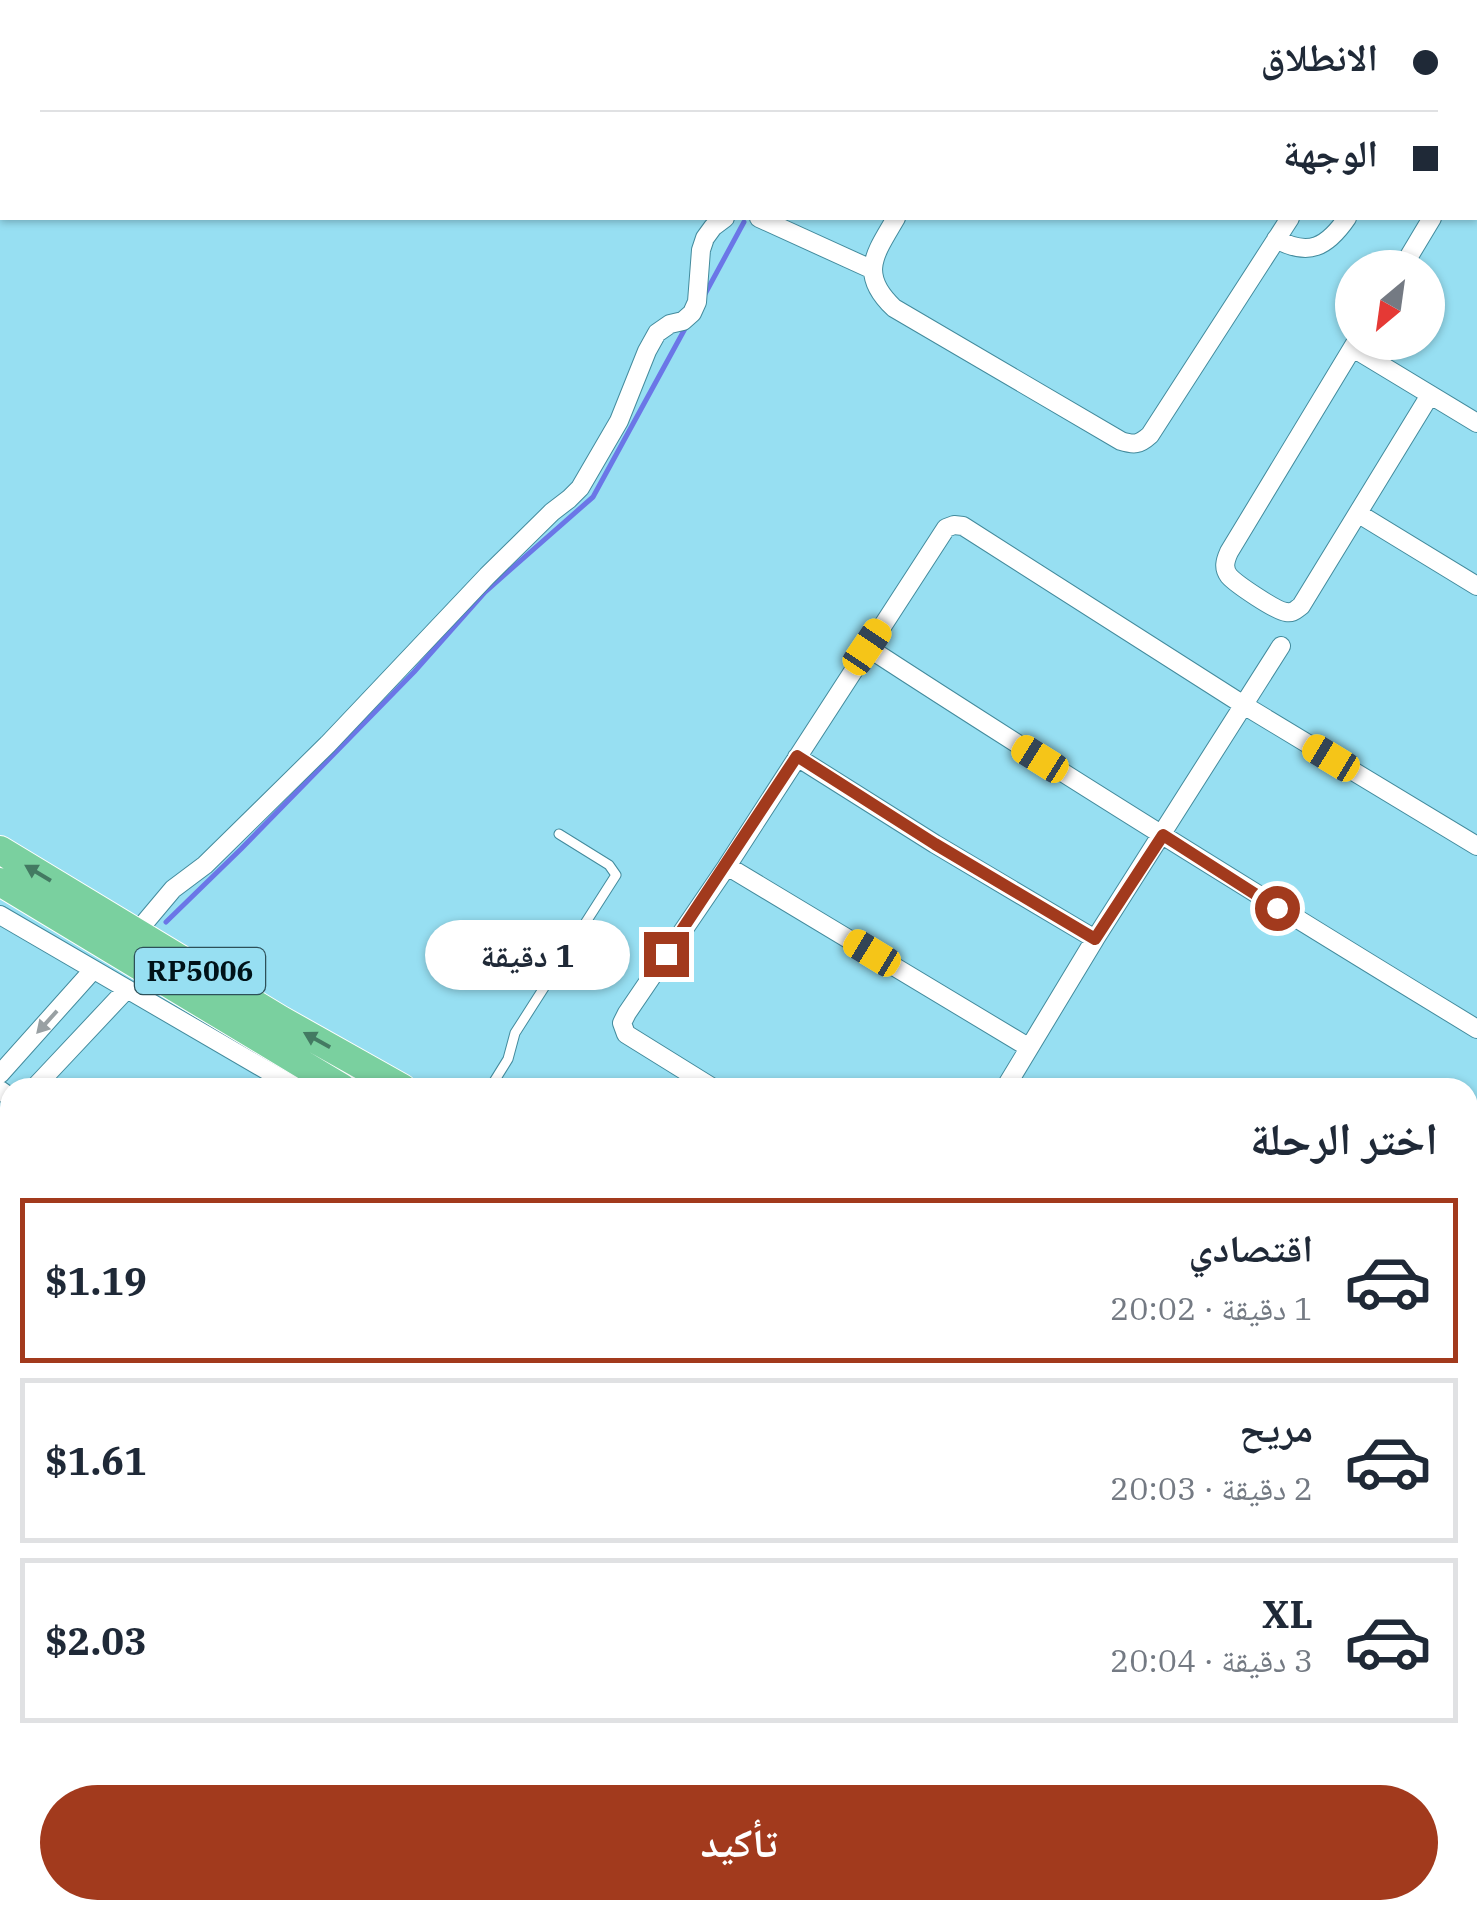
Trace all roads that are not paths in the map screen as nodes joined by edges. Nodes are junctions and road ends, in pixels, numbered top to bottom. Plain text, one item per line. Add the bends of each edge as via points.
1 (722, 220) edge
2 (763, 220) edge
3 (895, 220) edge
4 (1289, 220) edge
5 (1346, 220) edge
6 (1431, 220) edge
7 (1276, 240) junction
8 (1413, 250) edge
9 (872, 269) junction
10 (1346, 360) edge
11 (1378, 360) edge
12 (1430, 395) junction
13 (1476, 421) edge
14 (1358, 514) junction
15 (1477, 586) edge
16 (1281, 646) dead end
17 (867, 647) junction
18 (1242, 704) junction
19 (797, 756) junction
20 (559, 834) dead end
21 (1163, 835) junction
22 (1477, 846) edge
23 (0, 850) edge
24 (727, 866) junction
25 (0, 882) edge
26 (0, 915) edge
27 (136, 933) junction
28 (1095, 939) junction
29 (93, 970) junction
30 (126, 989) junction
31 (1474, 1020) edge
32 (1028, 1047) junction
33 (0, 1074) edge
34 (43, 1078) edge
35 (281, 1078) edge
36 (325, 1078) edge
37 (384, 1078) edge
38 (496, 1078) edge
39 (697, 1078) edge
40 (1011, 1078) edge

1 - 27 street via 705,238 692,313 657,333 619,421 580,488
2 - 9 street
3 - 9 street
4 - 7 street
5 - 7 street via 1322,246 1303,249
6 - 8 street
7 - 9 street via 1150,436 1133,445 894,308 874,284
10 - 14 street via 1229,552 1226,569 1277,610 1295,611
11 - 12 street
12 - 13 street
12 - 14 street
14 - 15 street
16 - 18 street
17 - 18 street via 946,528 962,526
17 - 19 street
17 - 21 street
18 - 21 street
18 - 22 street
19 - 24 street
19 - 28 street
20 - 38 lane via 616,875 514,1033
21 - 28 street
21 - 31 street via 1306,926
27 -> 23 highway, RP5006
24 - 32 street
24 - 39 street via 622,1023 626,1034
25 - 36 highway, RP5006
26 - 29 street
37 -> 27 highway, RP5006
28 - 32 street
29 - 30 street
29 -> 33 street
30 - 34 street
30 - 35 street
32 - 40 street

